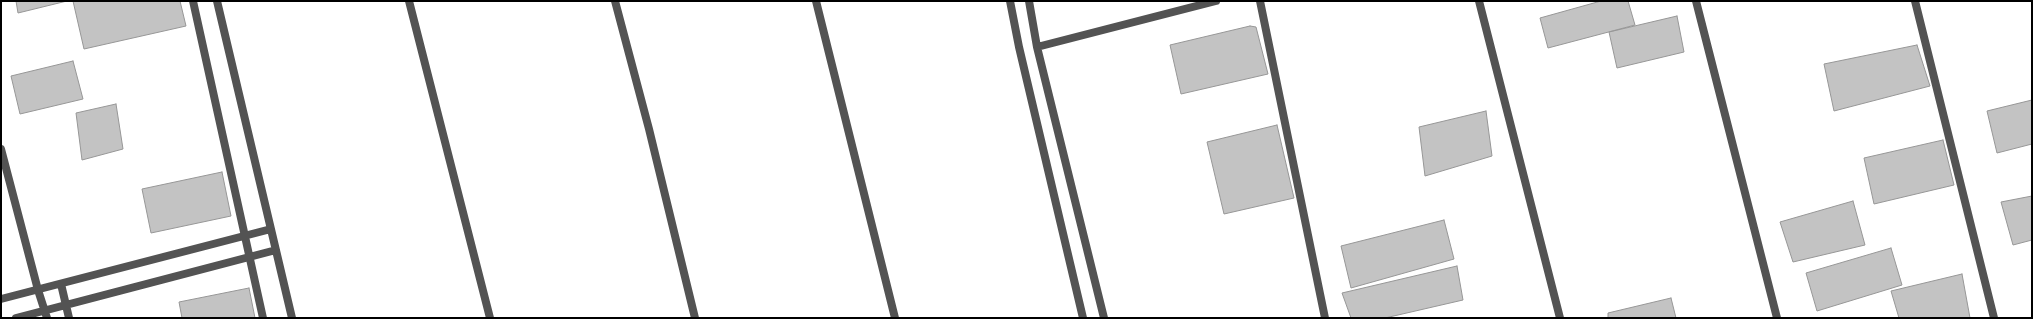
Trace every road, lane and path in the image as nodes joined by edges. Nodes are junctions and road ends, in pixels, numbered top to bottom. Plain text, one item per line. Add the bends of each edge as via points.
1 (193, 1) edge
2 (217, 1) edge
3 (409, 1) edge
4 (615, 1) edge
5 (816, 1) edge
6 (1010, 1) edge
7 (1029, 1) edge
8 (1216, 1) edge
9 (1260, 1) edge
10 (1479, 1) edge
11 (1696, 1) edge
12 (1915, 1) edge
13 (1038, 47) junction
14 (1, 149) edge
15 (271, 229) junction
16 (245, 237) junction
17 (276, 250) junction
18 (249, 258) junction
19 (61, 284) junction
20 (38, 290) junction
21 (1, 299) edge
22 (66, 306) junction
23 (46, 314) edge
24 (16, 318) edge
25 (69, 318) edge
26 (263, 318) edge
27 (292, 318) edge
28 (490, 318) edge
29 (695, 318) edge
30 (895, 318) edge
31 (1083, 318) edge
32 (1104, 318) edge
33 (1325, 318) edge
34 (1560, 318) edge
35 (1777, 318) edge
36 (1994, 318) edge

1 - 16 street
2 - 15 street
3 - 28 street
4 - 29 street
5 - 30 street
6 - 31 street
7 - 13 street
8 - 13 street
9 - 33 street
10 - 34 street
11 - 35 street
12 - 36 street
13 - 32 street
14 - 20 street
15 - 16 street
15 - 17 street
16 - 18 street
16 - 19 street
17 - 18 street
17 - 27 street
18 - 22 street
18 - 26 street
19 - 20 street
19 - 22 street
20 - 21 street
20 - 23 street
22 - 23 street
22 - 25 street
23 - 24 street

